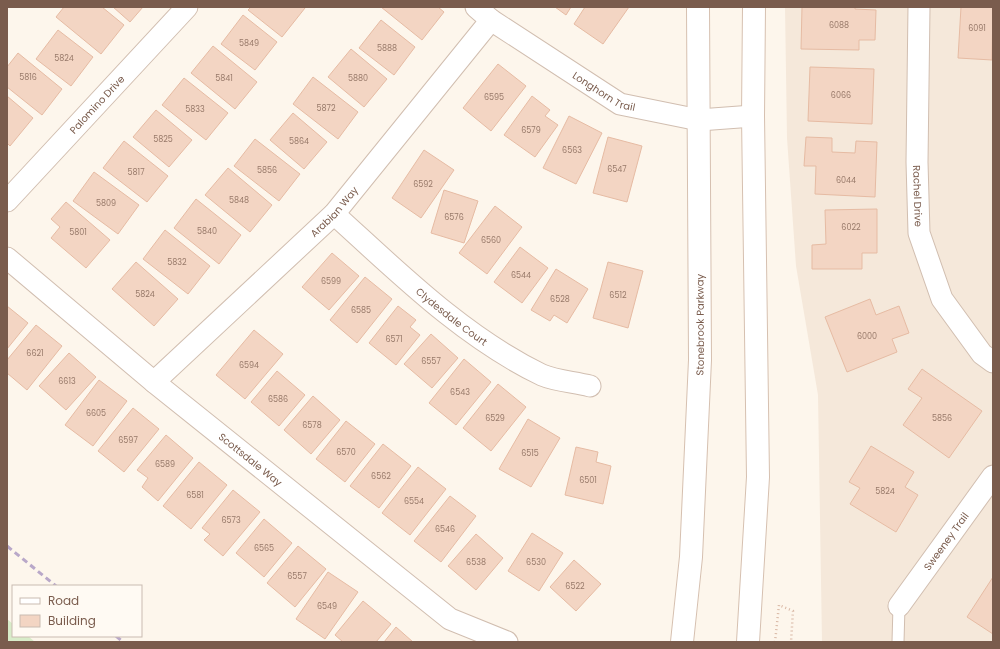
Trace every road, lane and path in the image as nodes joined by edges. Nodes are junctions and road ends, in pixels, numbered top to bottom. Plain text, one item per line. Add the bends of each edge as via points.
1 (187, 7) edge
2 (476, 7) edge
3 (698, 7) edge
4 (754, 7) edge
5 (919, 7) edge
6 (491, 20) junction
7 (753, 116) junction
8 (699, 120) junction
9 (7, 201) edge
10 (334, 214) junction
11 (7, 258) edge
12 (993, 362) edge
13 (154, 382) junction
14 (590, 386) dead end
15 (993, 476) edge
16 (899, 606) joint
17 (507, 642) edge
18 (682, 642) edge
19 (748, 642) edge
20 (775, 642) edge
21 (791, 642) edge
22 (898, 642) edge

1 - 9 street, Palomino Drive
2 - 6 street, Longhorn Trail
3 - 8 main road, Stonebrook Parkway
4 - 7 main road
5 - 12 street, Rachel Drive via 919,233 942,298 982,354
6 - 8 street, Longhorn Trail via 620,104
6 - 10 street, Arabian Way
7 - 8 street, Longhorn Trail
7 - 19 main road via 758,477
8 - 18 main road, Stonebrook Parkway via 700,360 691,557
10 - 13 street, Arabian Way
10 - 14 street, Clydesdale Court via 416,288 490,345 544,375
11 - 13 street, Scottsdale Way
13 - 17 street, Scottsdale Way via 450,619
15 - 16 street, Sweeney Trail
16 - 22 lane
20 - 21 path via 779,605 793,611

